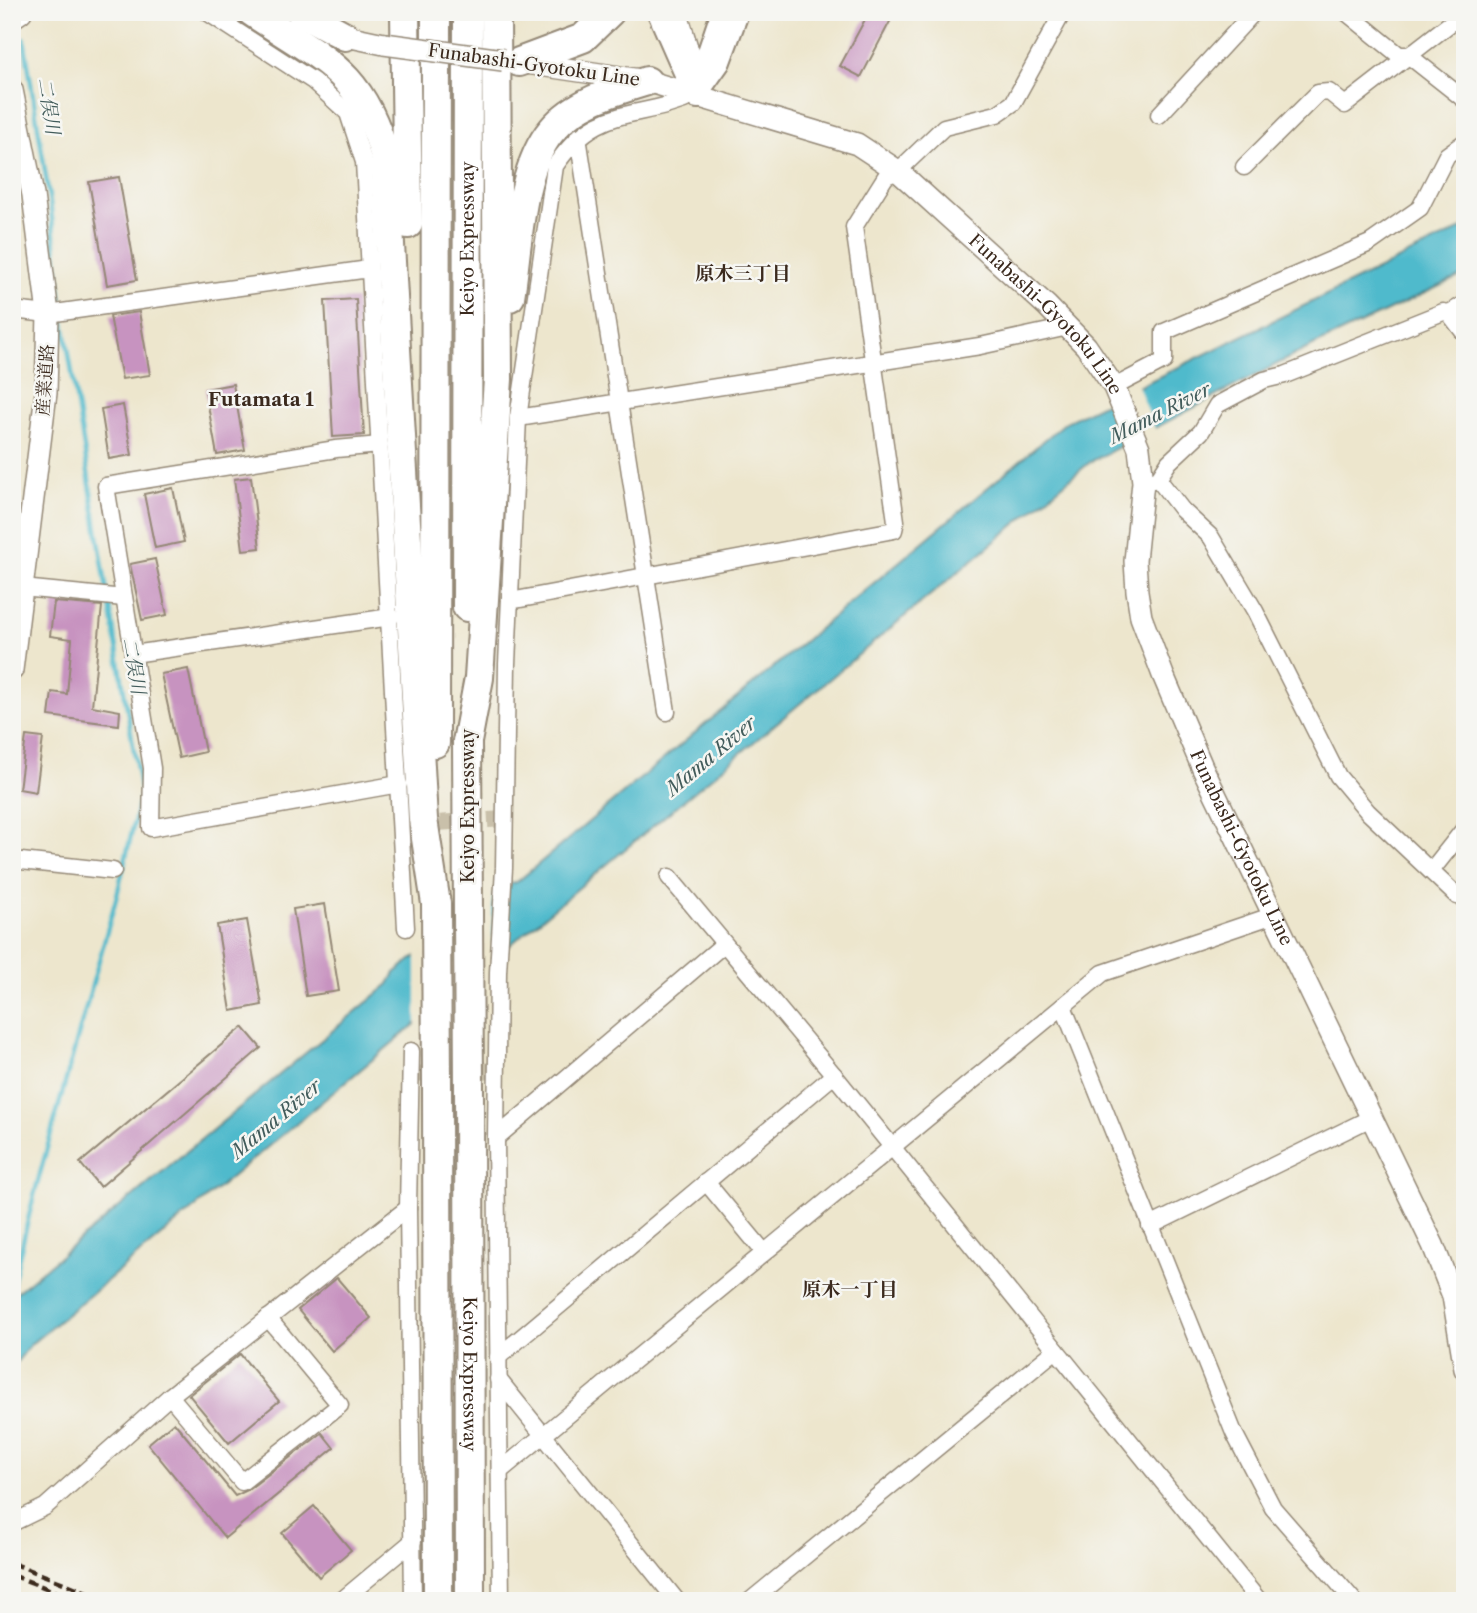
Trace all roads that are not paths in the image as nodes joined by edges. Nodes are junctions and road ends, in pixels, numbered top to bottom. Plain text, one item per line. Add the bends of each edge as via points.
1 (21, 12) edge
2 (207, 12) edge
3 (252, 12) edge
4 (262, 12) edge
5 (405, 12) edge
6 (436, 12) edge
7 (468, 12) edge
8 (496, 12) edge
9 (610, 12) edge
10 (662, 12) edge
11 (679, 12) edge
12 (721, 12) edge
13 (738, 12) edge
14 (1063, 12) edge
15 (1254, 12) edge
16 (1346, 12) edge
17 (1465, 12) edge
18 (293, 16) edge
19 (12, 18) edge
20 (345, 36) joint
21 (1408, 55) junction
22 (511, 61) junction
23 (647, 81) junction
24 (12, 90) edge
25 (698, 94) junction
26 (1465, 100) edge
27 (1158, 115) dead end
28 (578, 137) junction
29 (1465, 142) edge
30 (1244, 167) dead end
31 (898, 171) junction
32 (369, 269) junction
33 (1465, 304) edge
34 (12, 310) edge
35 (1449, 313) junction
36 (48, 314) junction
37 (1068, 327) junction
38 (1465, 334) edge
39 (875, 363) junction
40 (498, 379) junction
41 (1115, 389) junction
42 (618, 403) junction
43 (518, 418) junction
44 (380, 445) junction
45 (1151, 480) junction
46 (406, 532) junction
47 (645, 575) junction
48 (18, 587) edge
49 (124, 597) junction
50 (510, 600) junction
51 (391, 617) junction
52 (132, 654) junction
53 (12, 670) edge
54 (667, 712) dead end
55 (467, 743) junction
56 (399, 784) junction
57 (1465, 828) edge
58 (12, 860) edge
59 (113, 871) dead end
60 (1431, 871) junction
61 (669, 877) dead end
62 (1465, 898) edge
63 (436, 904) junction
64 (1275, 915) junction
65 (406, 928) dead end
66 (724, 944) junction
67 (1063, 1006) junction
68 (411, 1051) dead end
69 (834, 1075) junction
70 (1373, 1117) junction
71 (496, 1138) junction
72 (892, 1147) junction
73 (706, 1182) junction
74 (408, 1208) junction
75 (1150, 1226) junction
76 (764, 1252) junction
77 (268, 1318) junction
78 (1056, 1350) junction
79 (498, 1357) junction
80 (1465, 1369) edge
81 (498, 1379) junction
82 (170, 1396) junction
83 (544, 1434) junction
84 (499, 1471) junction
85 (12, 1523) edge
86 (413, 1541) junction
87 (341, 1601) edge
88 (413, 1601) edge
89 (438, 1601) edge
90 (470, 1601) edge
91 (501, 1601) edge
92 (677, 1601) edge
93 (750, 1601) edge
94 (1259, 1601) edge
95 (1354, 1601) edge

1 - 19 main road
2 - 32 street via 313,81 348,113 364,162
3 - 46 highway via 347,77 366,101 377,127 385,156 390,212
4 - 18 main road
5 - 46 highway
6 - 63 highway, Keiyo Expressway
7 - 55 highway, Keiyo Expressway
8 - 40 highway
9 - 22 highway via 583,38
10 - 25 highway
11 - 25 street via 689,38
12 - 25 street
13 - 25 street via 720,63
14 - 31 street via 1013,103 997,114 944,127
15 - 27 street
16 - 21 street via 1399,55
17 - 21 street
18 - 20 highway
20 - 22 main road, Funabashi-Gyotoku Line, bridge
21 - 26 street
21 - 30 street via 1345,105 1329,92 1318,93
22 - 23 main road, Funabashi-Gyotoku Line
23 - 25 main road, Funabashi-Gyotoku Line
23 - 40 highway via 609,92 566,116 536,155 528,177
24 - 36 main road, 産業道路 via 35,207
25 - 28 street via 679,103 604,120
25 - 31 main road, Funabashi-Gyotoku Line via 835,135
28 - 42 street
28 - 43 street via 555,166 550,187
29 - 41 street via 1447,155 1420,208 1370,243 1164,332 1164,360
31 - 37 main road, Funabashi-Gyotoku Line
31 - 39 street via 886,176 853,227
32 - 36 street
32 - 44 street
33 - 35 street
34 - 36 street
35 - 38 street
35 - 45 street via 1264,380 1217,405 1201,432
36 - 48 main road, 産業道路 via 46,393
37 - 39 street
37 - 41 main road, Funabashi-Gyotoku Line
39 - 42 street
39 - 47 street via 894,530
40 - 55 highway via 479,678
41 - 45 main road, Funabashi-Gyotoku Line
42 - 43 street
42 - 47 street
43 - 50 street
44 - 49 street via 106,486
44 - 51 street
45 - 60 street via 1211,537 1255,611 1338,776 1368,812
45 - 64 main road, Funabashi-Gyotoku Line via 1135,561 1141,617 1179,715
46 - 63 highway via 423,820
47 - 50 street
47 - 54 street
48 - 49 street
48 - 53 main road, 産業道路
49 - 52 street
50 - 71 street
51 - 52 street
51 - 56 street
52 - 56 street via 152,768 151,828
55 - 90 highway, Keiyo Expressway, bridge
56 - 65 street
57 - 60 street
58 - 59 street
60 - 62 street
61 - 66 street
63 - 89 highway, Keiyo Expressway, bridge
64 - 67 street via 1103,973
64 - 70 main road, Funabashi-Gyotoku Line
66 - 69 street
66 - 71 street
67 - 72 street
67 - 75 street
68 - 74 street
69 - 72 street
69 - 73 street
70 - 75 street
70 - 80 main road, Funabashi-Gyotoku Line via 1454,1296
71 - 79 street
72 - 76 street
72 - 78 street
73 - 76 street
73 - 79 street
74 - 77 street
74 - 86 street
75 - 95 street via 1234,1433 1273,1508
76 - 83 street
77 - 82 street
77 - 82 street via 340,1405 242,1482
78 - 93 street
78 - 94 street
79 - 81 street
81 - 83 street
81 - 84 street
82 - 85 street via 45,1507
83 - 84 street
83 - 92 street
84 - 91 street
86 - 87 street
86 - 88 street

